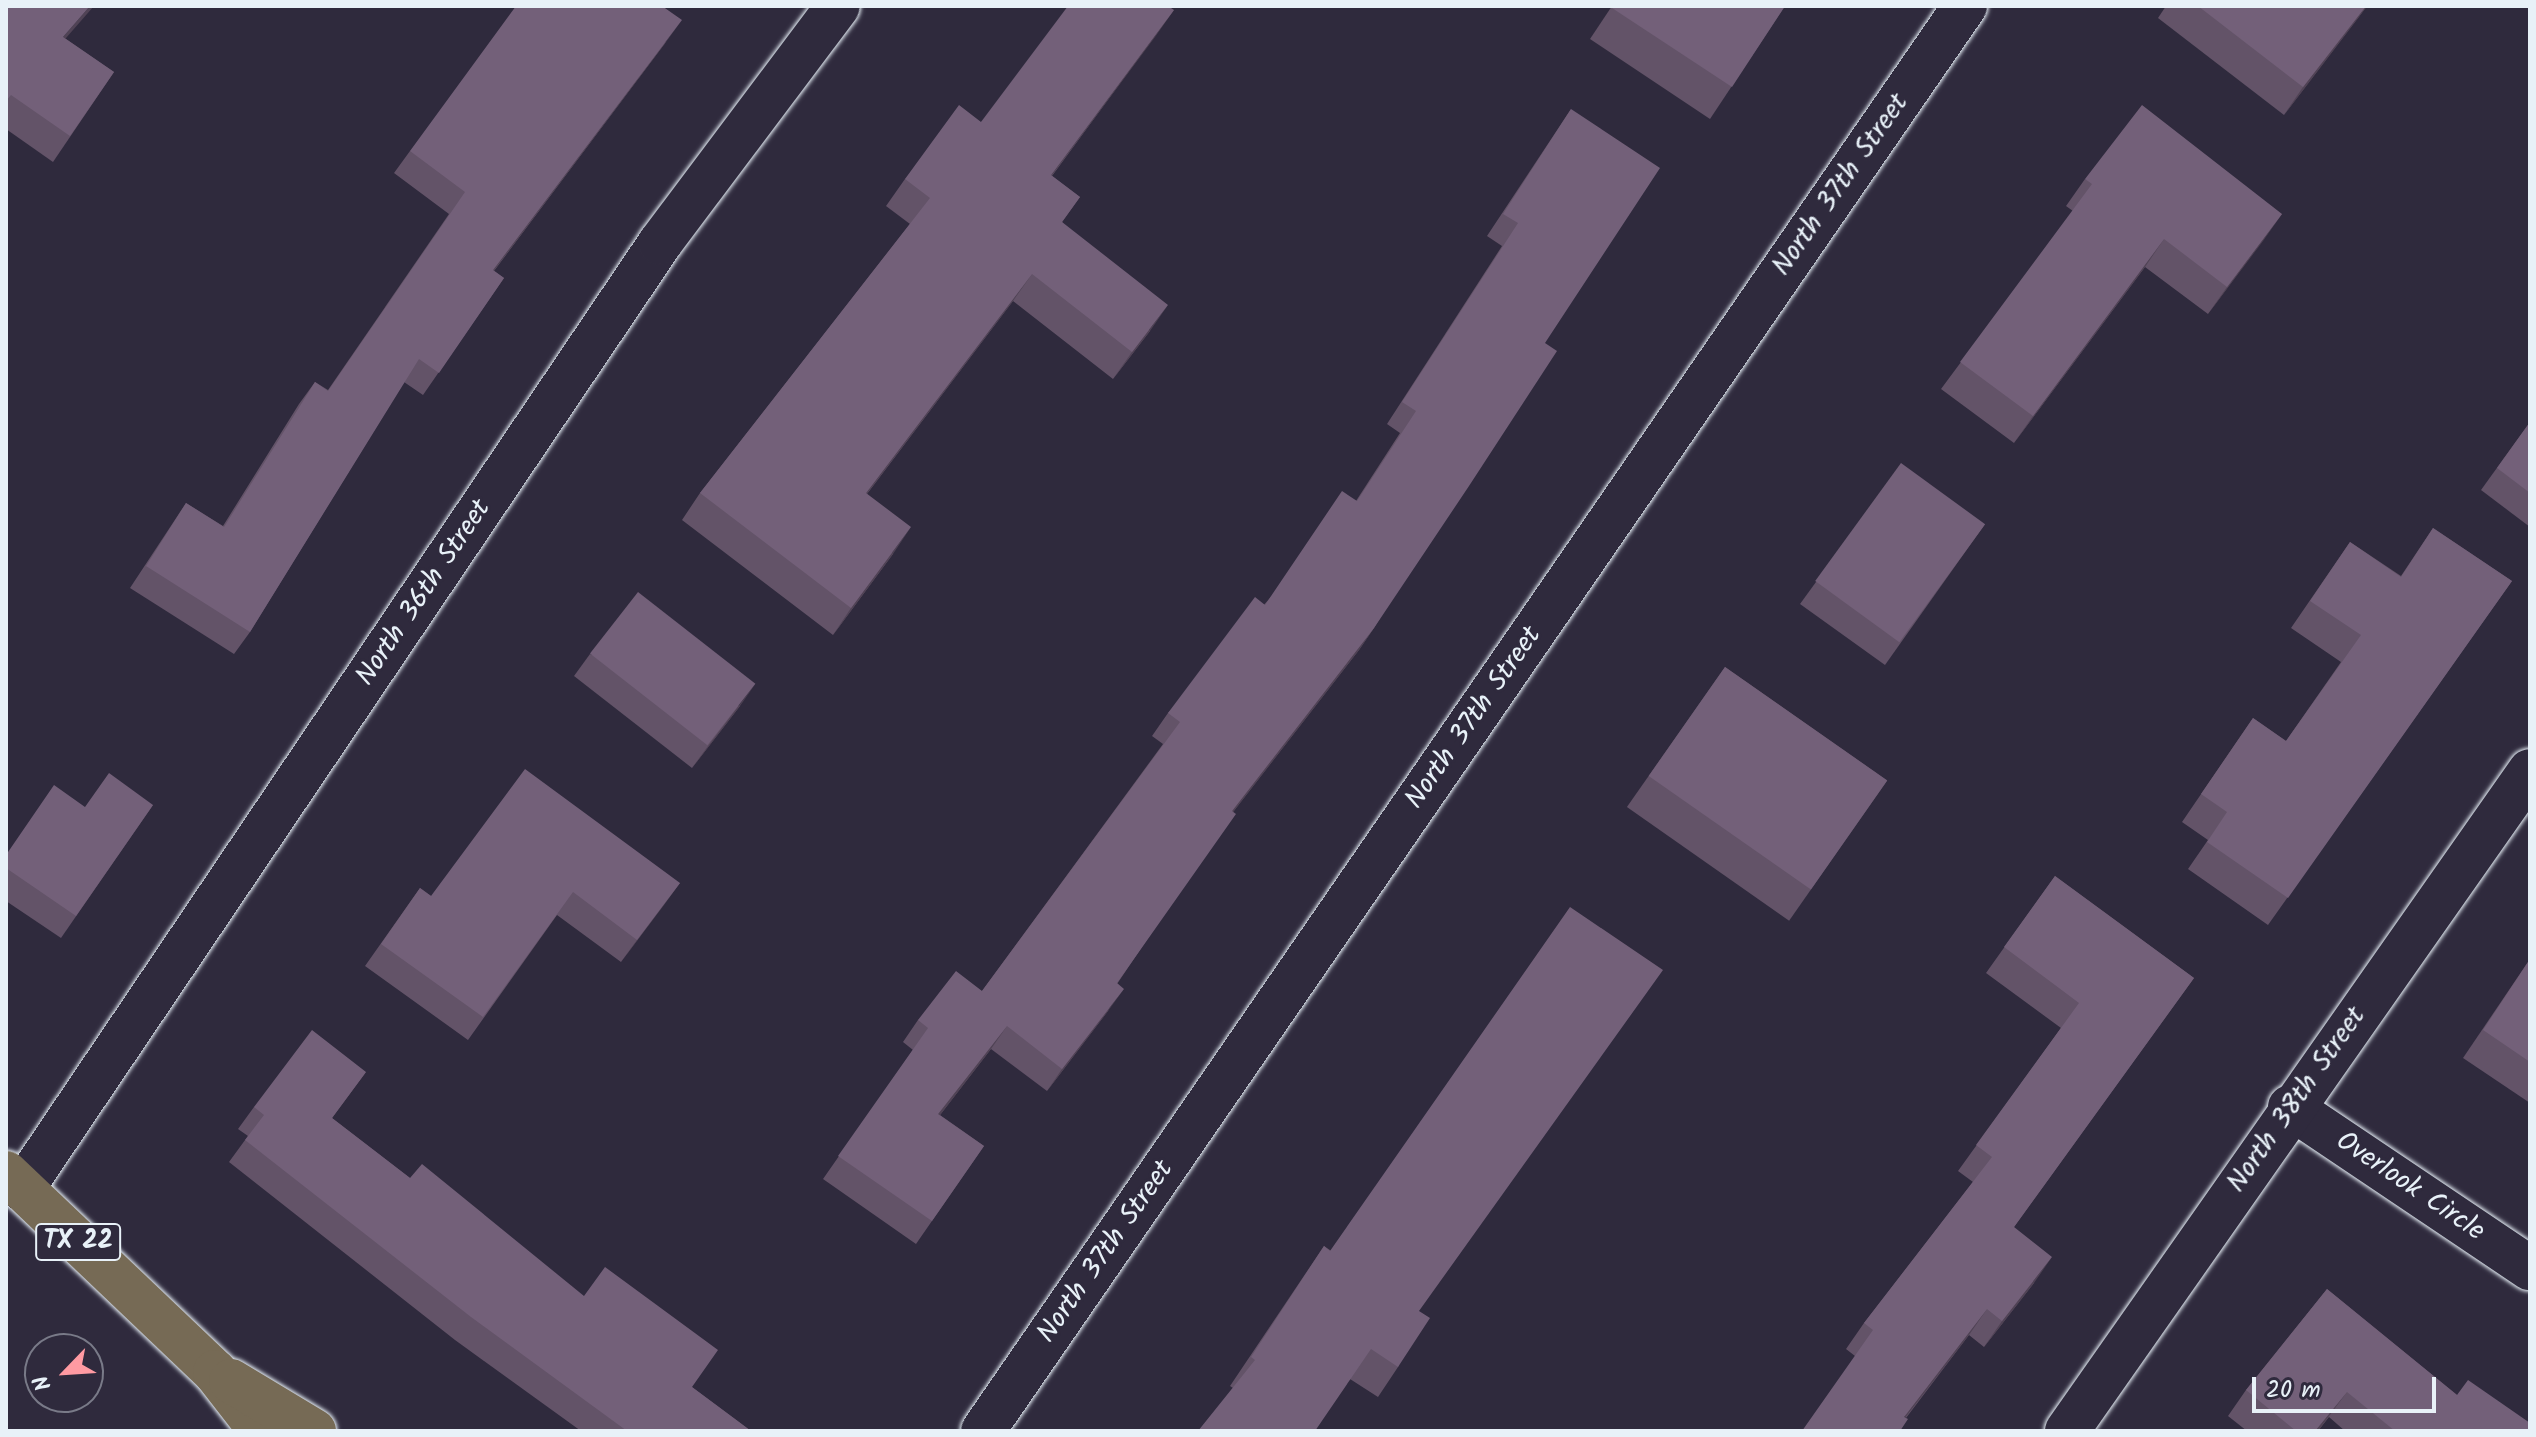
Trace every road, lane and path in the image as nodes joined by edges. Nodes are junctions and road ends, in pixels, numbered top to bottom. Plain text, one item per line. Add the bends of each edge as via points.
1 (838, 6) edge
2 (1965, 6) edge
3 (2530, 771) edge
4 (2290, 1107) junction
5 (14, 1181) edge
6 (2530, 1268) edge
7 (215, 1372) junction
8 (261, 1431) edge
9 (314, 1431) edge
10 (983, 1431) edge
11 (2067, 1431) edge

1 - 5 street, North 36th Street via 660,243
2 - 10 street, North 37th Street
3 - 4 street, North 38th Street
4 - 6 street, Overlook Circle
4 - 11 street, North 38th Street
5 - 7 main road, TX 22
7 - 8 main road, TX 22
7 - 9 main road

